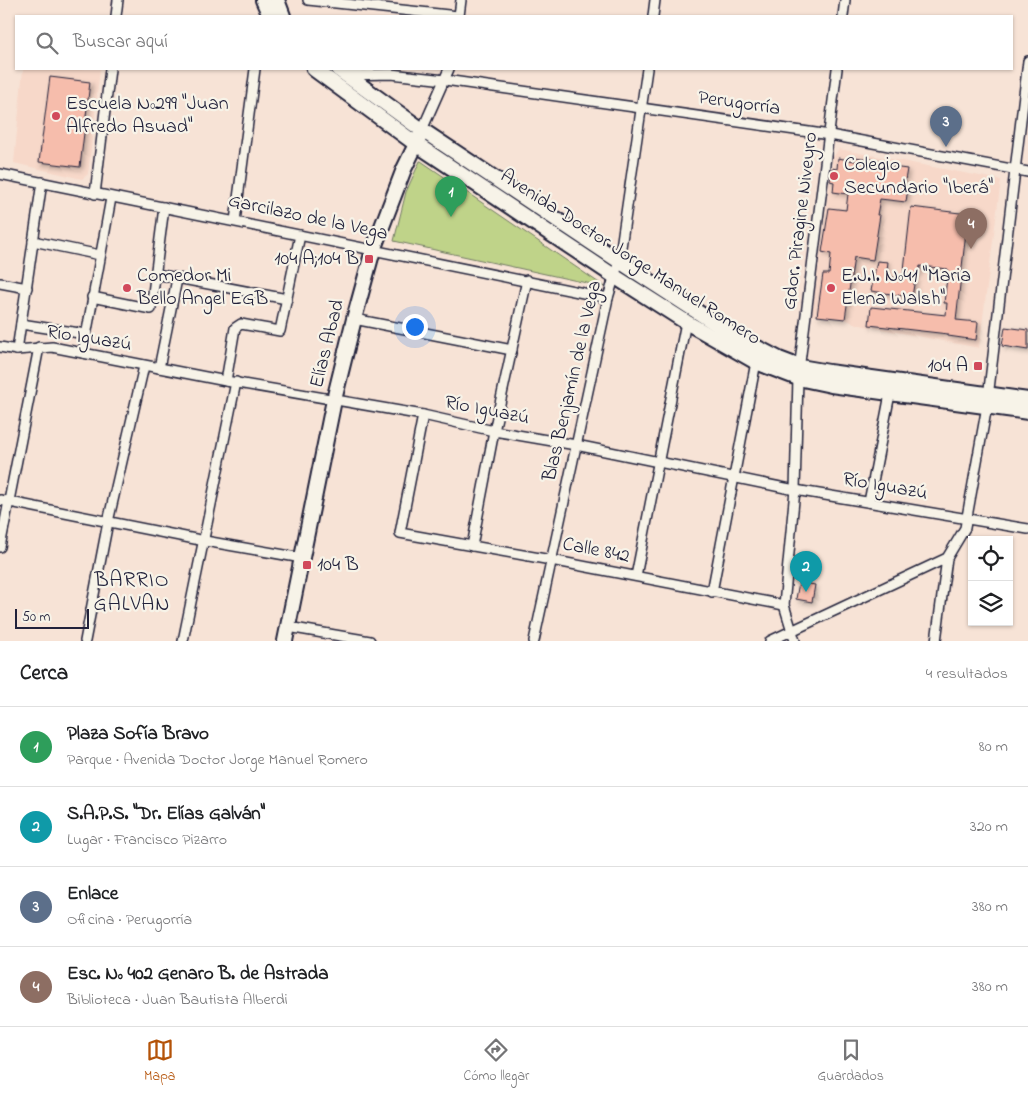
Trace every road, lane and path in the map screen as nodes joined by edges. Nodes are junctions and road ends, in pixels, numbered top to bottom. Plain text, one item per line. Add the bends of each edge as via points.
1 (118, 0) edge
2 (263, 0) edge
3 (277, 0) edge
4 (308, 0) edge
5 (461, 0) edge
6 (655, 0) edge
7 (844, 0) edge
8 (116, 15) edge
9 (270, 15) edge
10 (283, 15) edge
11 (450, 15) edge
12 (459, 15) edge
13 (653, 15) edge
14 (843, 15) edge
15 (1028, 61) edge
16 (110, 70) edge
17 (255, 70) edge
18 (315, 70) edge
19 (449, 70) edge
20 (647, 70) edge
21 (837, 70) edge
22 (343, 72) edge
23 (445, 80) junction
24 (642, 108) junction
25 (422, 130) junction
26 (830, 135) junction
27 (416, 144) junction
28 (1016, 170) junction
29 (1028, 172) edge
30 (0, 174) edge
31 (42, 182) junction
32 (95, 194) junction
33 (111, 198) junction
34 (164, 207) junction
35 (235, 220) junction
36 (300, 236) junction
37 (33, 240) junction
38 (373, 250) junction
39 (100, 255) junction
40 (619, 262) junction
41 (156, 274) junction
42 (614, 276) junction
43 (178, 279) junction
44 (527, 280) junction
45 (0, 284) edge
46 (27, 288) junction
47 (92, 298) junction
48 (608, 298) junction
49 (287, 299) junction
50 (354, 319) junction
51 (686, 322) junction
52 (21, 324) junction
53 (86, 334) junction
54 (0, 347) edge
55 (39, 347) junction
56 (16, 350) junction
57 (512, 350) junction
58 (83, 353) junction
59 (756, 362) junction
60 (144, 366) junction
61 (159, 368) junction
62 (799, 372) junction
63 (226, 381) junction
64 (236, 382) junction
65 (890, 394) junction
66 (334, 400) junction
67 (988, 400) junction
68 (1028, 400) edge
69 (1028, 412) edge
70 (423, 416) junction
71 (494, 431) junction
72 (576, 445) junction
73 (658, 462) junction
74 (734, 477) junction
75 (795, 490) junction
76 (0, 500) edge
77 (10, 502) junction
78 (869, 502) junction
79 (967, 520) junction
80 (108, 522) junction
81 (1028, 529) edge
82 (205, 541) junction
83 (472, 546) junction
84 (0, 547) edge
85 (302, 558) junction
86 (947, 558) junction
87 (551, 560) junction
88 (636, 576) junction
89 (712, 592) junction
90 (784, 605) junction
91 (288, 627) junction
92 (791, 631) junction
93 (85, 641) edge
94 (184, 641) edge
95 (285, 641) edge
96 (370, 641) edge
97 (534, 641) edge
98 (770, 641) edge
99 (795, 641) edge
100 (936, 641) edge

1 - 8 street
2 - 9 main road
3 - 10 main road
4 - 11 street
5 - 12 street
6 - 13 street
7 - 14 street
15 - 28 street
16 - 32 street
17 - 35 street
18 - 27 main road, Avenida Doctor Jorge Manuel Romero
19 - 23 street, Elías Abad
20 - 24 street, Blas Benjamín de la Vega
21 - 26 street, Gdor. Piragine Niveyro
22 - 23 street, Perugorría
22 - 25 main road, Avenida Doctor Jorge Manuel Romero
23 - 24 street, Perugorría
23 - 25 street, Elías Abad
24 - 26 street, Perugorría
24 - 40 street, Blas Benjamín de la Vega
25 - 27 main road, Elías Abad
25 - 40 main road, Avenida Doctor Jorge Manuel Romero
26 - 28 street, Perugorría
26 - 62 street, Gdor. Piragine Niveyro
27 - 38 main road, Elías Abad
27 - 42 main road, Avenida Doctor Jorge Manuel Romero
28 - 29 street, Perugorría
28 - 67 street
30 - 31 street, Garcilazo de la Vega
31 - 32 street, Garcilazo de la Vega
31 - 37 street
32 - 33 street, Garcilazo de la Vega
33 - 34 street, Garcilazo de la Vega
33 - 39 street
34 - 35 street, Garcilazo de la Vega
34 - 41 street
35 - 36 street, Garcilazo de la Vega
36 - 38 street, Garcilazo de la Vega
36 - 49 street
37 - 39 street
37 - 46 street
38 - 44 street, Garcilazo de la Vega
38 - 50 main road, Elías Abad
39 - 47 street
40 - 42 street, Blas Benjamín de la Vega
40 - 62 main road, Avenida Doctor Jorge Manuel Romero via 733,335
41 - 43 street
41 - 47 street via 151,309
42 - 48 street, Blas Benjamín de la Vega
42 - 51 main road, Avenida Doctor Jorge Manuel Romero
43 - 49 street
43 - 61 street
44 - 48 street, Garcilazo de la Vega
44 - 57 street
45 - 46 street
46 - 52 street
47 - 53 street
48 - 72 street, Blas Benjamín de la Vega
49 - 63 street via 280,331 241,324 235,328
50 - 57 street
50 - 66 main road, Elías Abad
51 - 59 main road, Avenida Doctor Jorge Manuel Romero
51 - 73 street
52 - 53 street
52 - 56 street
53 - 58 street
54 - 56 street, Río Iguazú
55 - 56 street, Río Iguazú
55 - 58 street, Río Iguazú via 52,346
55 - 77 street
57 - 71 street
58 - 60 street, Río Iguazú
59 - 62 main road, Avenida Doctor Jorge Manuel Romero
59 - 74 street
60 - 61 street, Río Iguazú
60 - 80 street
61 - 63 street, Río Iguazú
62 - 65 main road, Avenida Doctor Jorge Manuel Romero
62 - 67 main road, Avenida Doctor Jorge Manuel Romero via 894,382
62 - 75 street, Gdor. Piragine Niveyro
63 - 64 street, Río Iguazú
64 - 66 street, Río Iguazú
64 - 82 street
65 - 67 main road, Avenida Doctor Jorge Manuel Romero
65 - 78 street
66 - 70 street, Río Iguazú
66 - 85 main road, Elías Abad
67 - 68 main road
67 - 69 main road
67 - 79 street
70 - 71 street, Río Iguazú
70 - 83 street, Calle 842 via 400,533
71 - 72 street, Río Iguazú
71 - 83 street
72 - 73 street, Río Iguazú
72 - 87 street, Blas Benjamín de la Vega
73 - 74 street, Río Iguazú
73 - 88 street
74 - 75 street, Río Iguazú
74 - 89 street
75 - 78 street, Río Iguazú
75 - 90 street, Gdor. Piragine Niveyro
76 - 77 street
77 - 80 street
77 - 84 street
78 - 79 street, Río Iguazú
79 - 81 street, Río Iguazú
79 - 86 street
80 - 82 street
80 - 93 street
82 - 85 street
82 - 94 street
83 - 87 street, Calle 842
85 - 91 main road, Elías Abad
86 - 92 street
86 - 100 street
87 - 88 street, Calle 842
87 - 97 street, Blas Benjamín de la Vega
88 - 89 street, Calle 842
89 - 90 street, Calle 842
90 - 92 street
91 - 95 main road, Elías Abad
91 - 96 street
92 - 98 street
92 - 99 street

